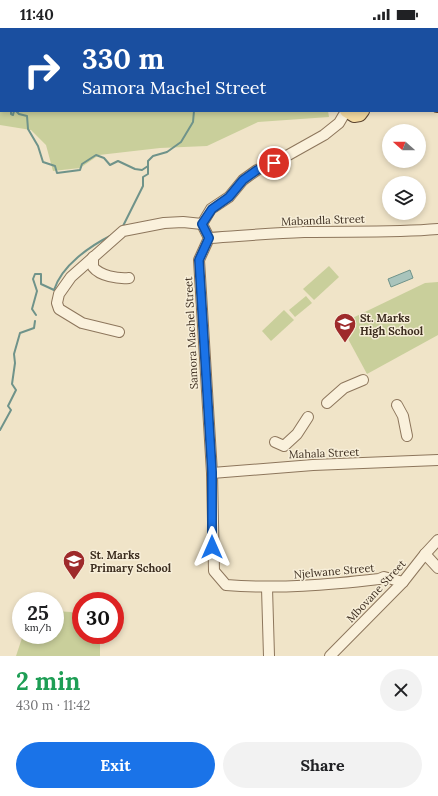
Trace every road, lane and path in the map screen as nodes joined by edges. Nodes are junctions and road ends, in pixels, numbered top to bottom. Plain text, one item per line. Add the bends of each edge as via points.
1 (345, 112) edge
2 (348, 112) edge
3 (362, 112) edge
4 (202, 224) junction
5 (438, 229) edge
6 (209, 238) junction
7 (93, 257) junction
8 (129, 278) dead end
9 (119, 332) dead end
10 (363, 380) dead end
11 (327, 403) dead end
12 (397, 405) dead end
13 (308, 416) dead end
14 (407, 436) dead end
15 (275, 442) dead end
16 (438, 460) edge
17 (212, 472) junction
18 (438, 540) edge
19 (424, 554) junction
20 (438, 568) edge
21 (403, 582) junction
22 (267, 588) junction
23 (269, 656) edge
24 (330, 656) edge

1 - 4 street via 339,123 324,135 243,180 229,197 212,209
2 - 3 main road via 354,116
4 - 6 street
4 - 7 street via 164,223 123,231
5 - 6 street, Mabandla Street via 402,232 302,232
6 - 17 street, Samora Machel Street via 199,260
7 - 8 street via 93,267 97,271 120,279
7 - 9 street via 71,277 59,294 59,309 82,323
10 - 11 street via 344,388
12 - 14 street via 403,416
13 - 15 street via 284,446
16 - 17 street, Mahala Street
17 - 22 street, Samora Machel Street via 214,571 226,585
18 - 19 street, Mbovane Street
19 - 20 street
19 - 21 street, Mbovane Street
21 - 22 street, Njelwane Street via 384,577 315,586
21 - 24 street, Mbovane Street
22 - 23 street

